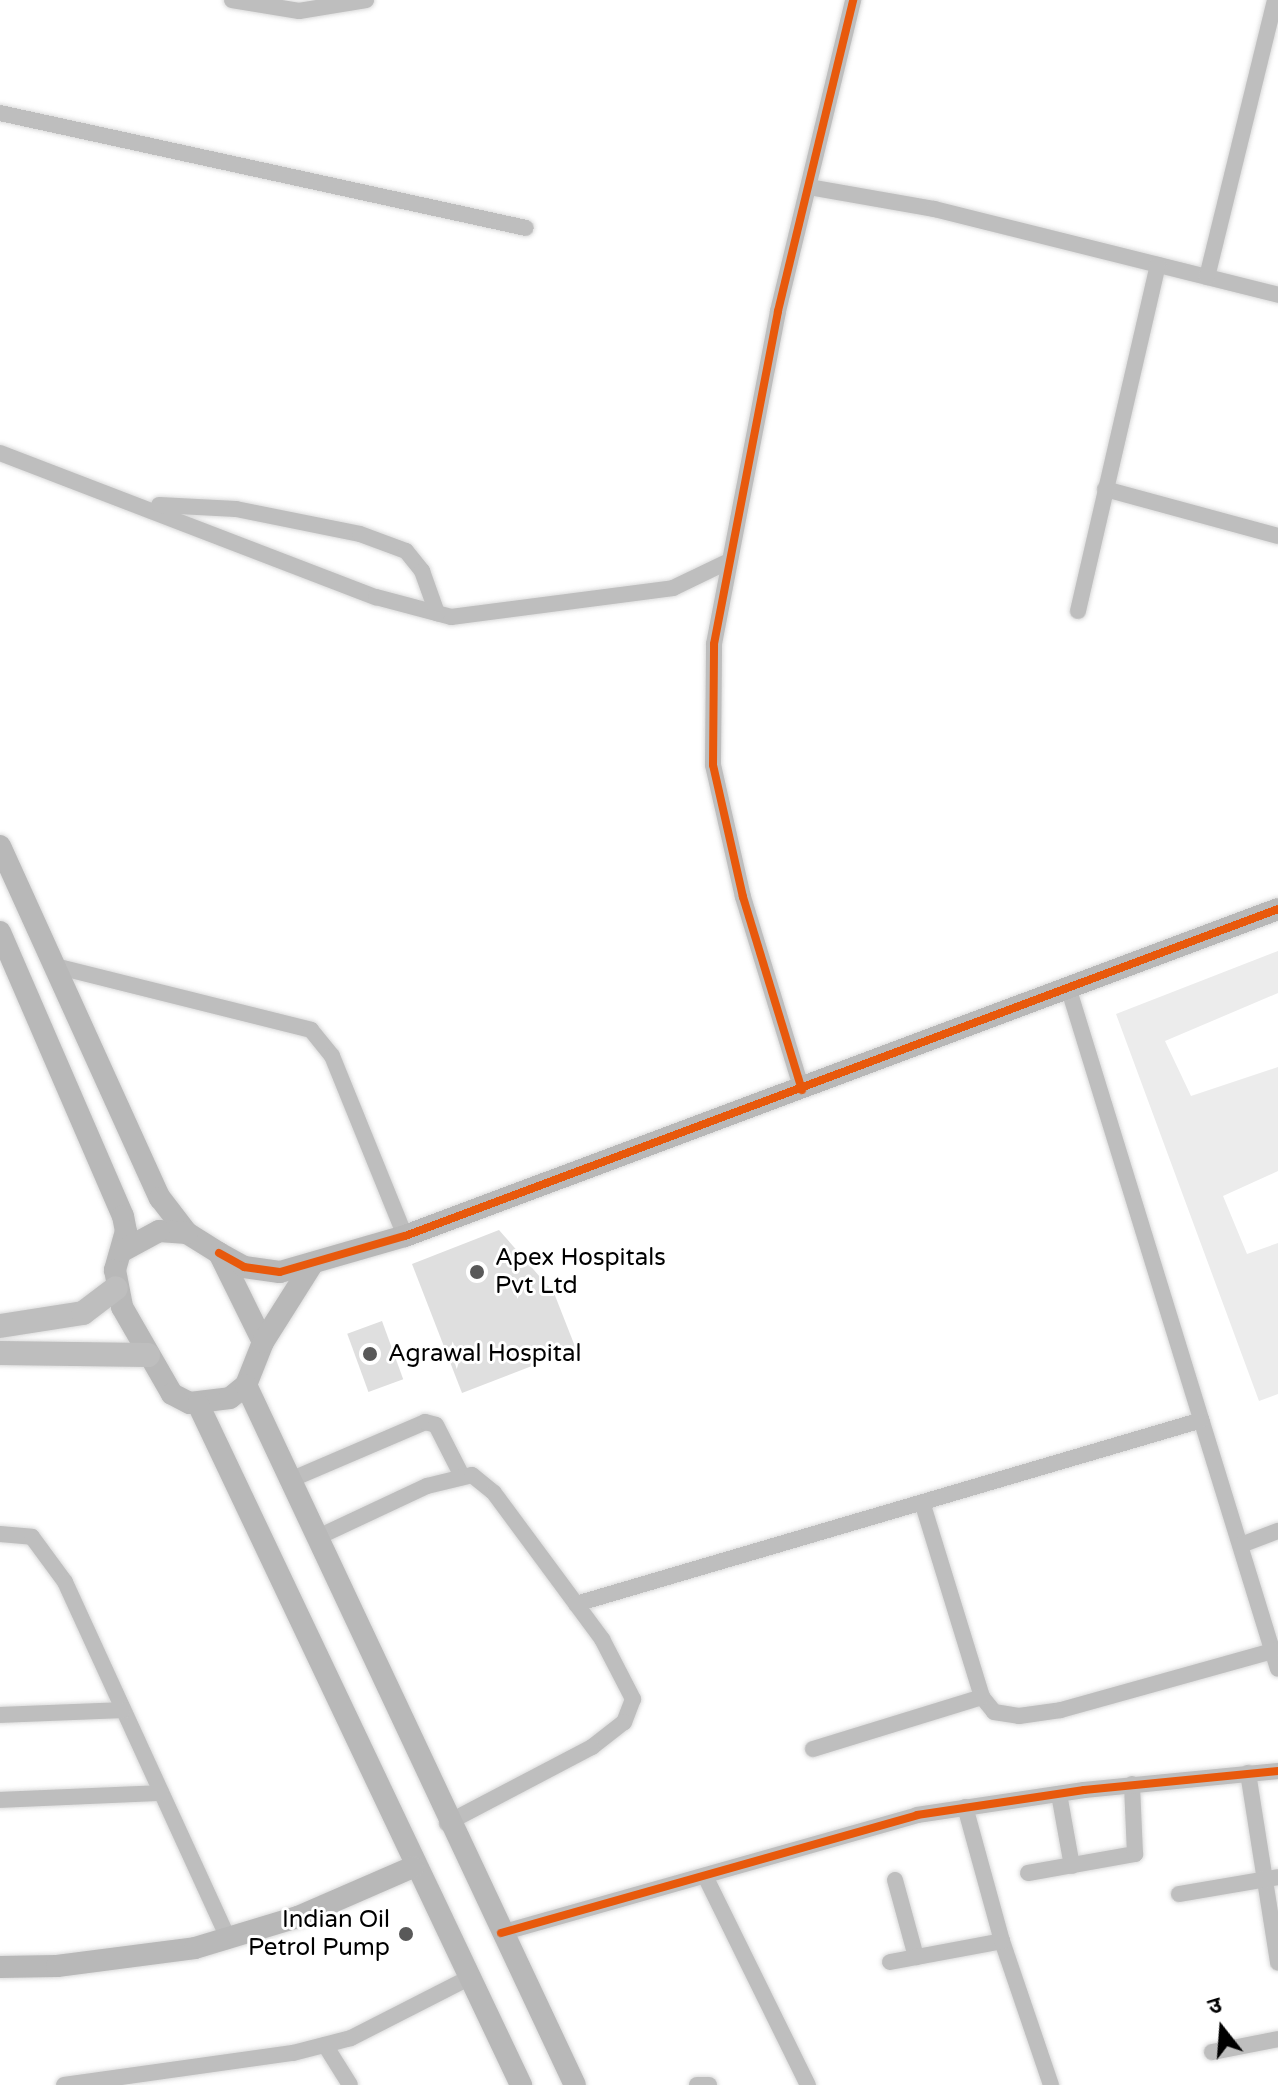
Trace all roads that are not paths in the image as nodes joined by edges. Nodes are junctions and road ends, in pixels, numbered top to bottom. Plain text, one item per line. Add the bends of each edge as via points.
1 (232, 0) edge
2 (366, 0) edge
3 (853, 0) edge
4 (1275, 0) edge
5 (0, 113) edge
6 (809, 187) junction
7 (526, 228) dead end
8 (1158, 265) junction
9 (1207, 277) junction
10 (1278, 295) edge
11 (0, 453) edge
12 (1105, 489) junction
13 (142, 504) junction
14 (1278, 536) edge
15 (729, 561) junction
16 (1078, 611) dead end
17 (437, 613) junction
18 (0, 846) edge
19 (1278, 909) edge
20 (0, 932) edge
21 (55, 966) junction
22 (1069, 990) junction
23 (802, 1090) junction
24 (187, 1233) junction
25 (405, 1236) junction
26 (122, 1251) junction
27 (219, 1253) junction
28 (311, 1266) junction
29 (116, 1288) junction
30 (0, 1326) edge
31 (263, 1342) junction
32 (0, 1353) edge
33 (148, 1355) junction
34 (246, 1385) junction
35 (198, 1404) junction
36 (1202, 1420) junction
37 (461, 1474) junction
38 (290, 1480) junction
39 (923, 1505) junction
40 (1278, 1531) edge
41 (0, 1534) edge
42 (316, 1538) junction
43 (1241, 1545) junction
44 (576, 1604) junction
45 (1272, 1651) junction
46 (1278, 1669) edge
47 (982, 1697) junction
48 (123, 1710) junction
49 (0, 1715) edge
50 (813, 1749) dead end
51 (1278, 1771) edge
52 (1248, 1773) junction
53 (1132, 1784) junction
54 (161, 1793) junction
55 (1059, 1794) junction
56 (0, 1800) edge
57 (965, 1807) junction
58 (447, 1823) junction
59 (1072, 1866) junction
60 (413, 1867) junction
61 (1028, 1873) dead end
62 (705, 1876) junction
63 (1272, 1879) edge
64 (895, 1880) dead end
65 (1179, 1894) dead end
66 (501, 1933) junction
67 (229, 1940) junction
68 (1002, 1941) junction
69 (916, 1957) junction
70 (890, 1962) dead end
71 (1278, 1963) edge
72 (0, 1967) edge
73 (469, 1978) junction
74 (1278, 2039) edge
75 (325, 2045) junction
76 (1212, 2052) dead end
77 (72, 2085) edge
78 (350, 2085) edge
79 (521, 2085) edge
80 (575, 2085) edge
81 (697, 2085) edge
82 (709, 2085) edge
83 (808, 2085) edge
84 (1051, 2085) edge

1 - 2 street via 299,11
3 - 6 street
4 - 9 street
5 - 7 street
6 - 8 street via 934,209
6 - 15 street
8 - 9 street
8 - 12 street
9 - 10 street
11 - 13 street
12 - 14 street
12 - 16 street
13 - 17 street via 376,597
13 - 17 street via 236,509 360,534 406,551 422,571
15 - 17 street via 673,588 501,615
15 - 23 street via 714,644 713,765 743,897
18 - 21 main road
19 - 22 main road
20 - 26 main road via 123,1216
21 - 24 main road via 160,1198
21 - 25 street via 311,1030 332,1056
22 - 23 main road
22 - 36 street
23 - 25 main road
24 - 26 main road via 159,1231
24 - 27 main road
25 - 28 main road
26 - 29 main road
27 - 28 main road via 244,1267 271,1271
27 - 31 main road
28 - 31 main road
29 - 30 main road via 83,1313
29 - 33 main road
31 - 34 main road
32 - 33 main road
33 - 35 main road via 172,1394
34 - 35 main road via 230,1398
34 - 38 main road
35 - 60 main road
36 - 39 street
36 - 43 street
37 - 38 street via 436,1425 425,1422
37 - 42 street
37 - 44 street via 494,1493
38 - 42 main road
39 - 44 street
39 - 47 street
40 - 43 street
41 - 48 street via 32,1537 65,1582
42 - 58 main road
43 - 45 street
44 - 58 street via 633,1699 624,1722 592,1747
45 - 46 street
45 - 47 street via 1061,1710 1019,1716 994,1712
47 - 50 street
48 - 49 street
48 - 54 street
51 - 52 street
52 - 53 street
52 - 63 street
53 - 55 street
53 - 59 street via 1135,1854
54 - 56 street
54 - 67 street
55 - 57 street
55 - 59 street
57 - 62 street via 828,1837
57 - 68 street
58 - 66 main road
59 - 61 street
60 - 67 main road
60 - 73 main road
62 - 66 street
62 - 83 street
63 - 65 street
63 - 71 street
64 - 69 street
66 - 80 main road
67 - 72 main road via 141,1958
68 - 69 street
68 - 84 street
69 - 70 street
73 - 75 street via 351,2038
73 - 79 main road
74 - 76 street
75 - 77 street
75 - 78 street
81 - 82 street

